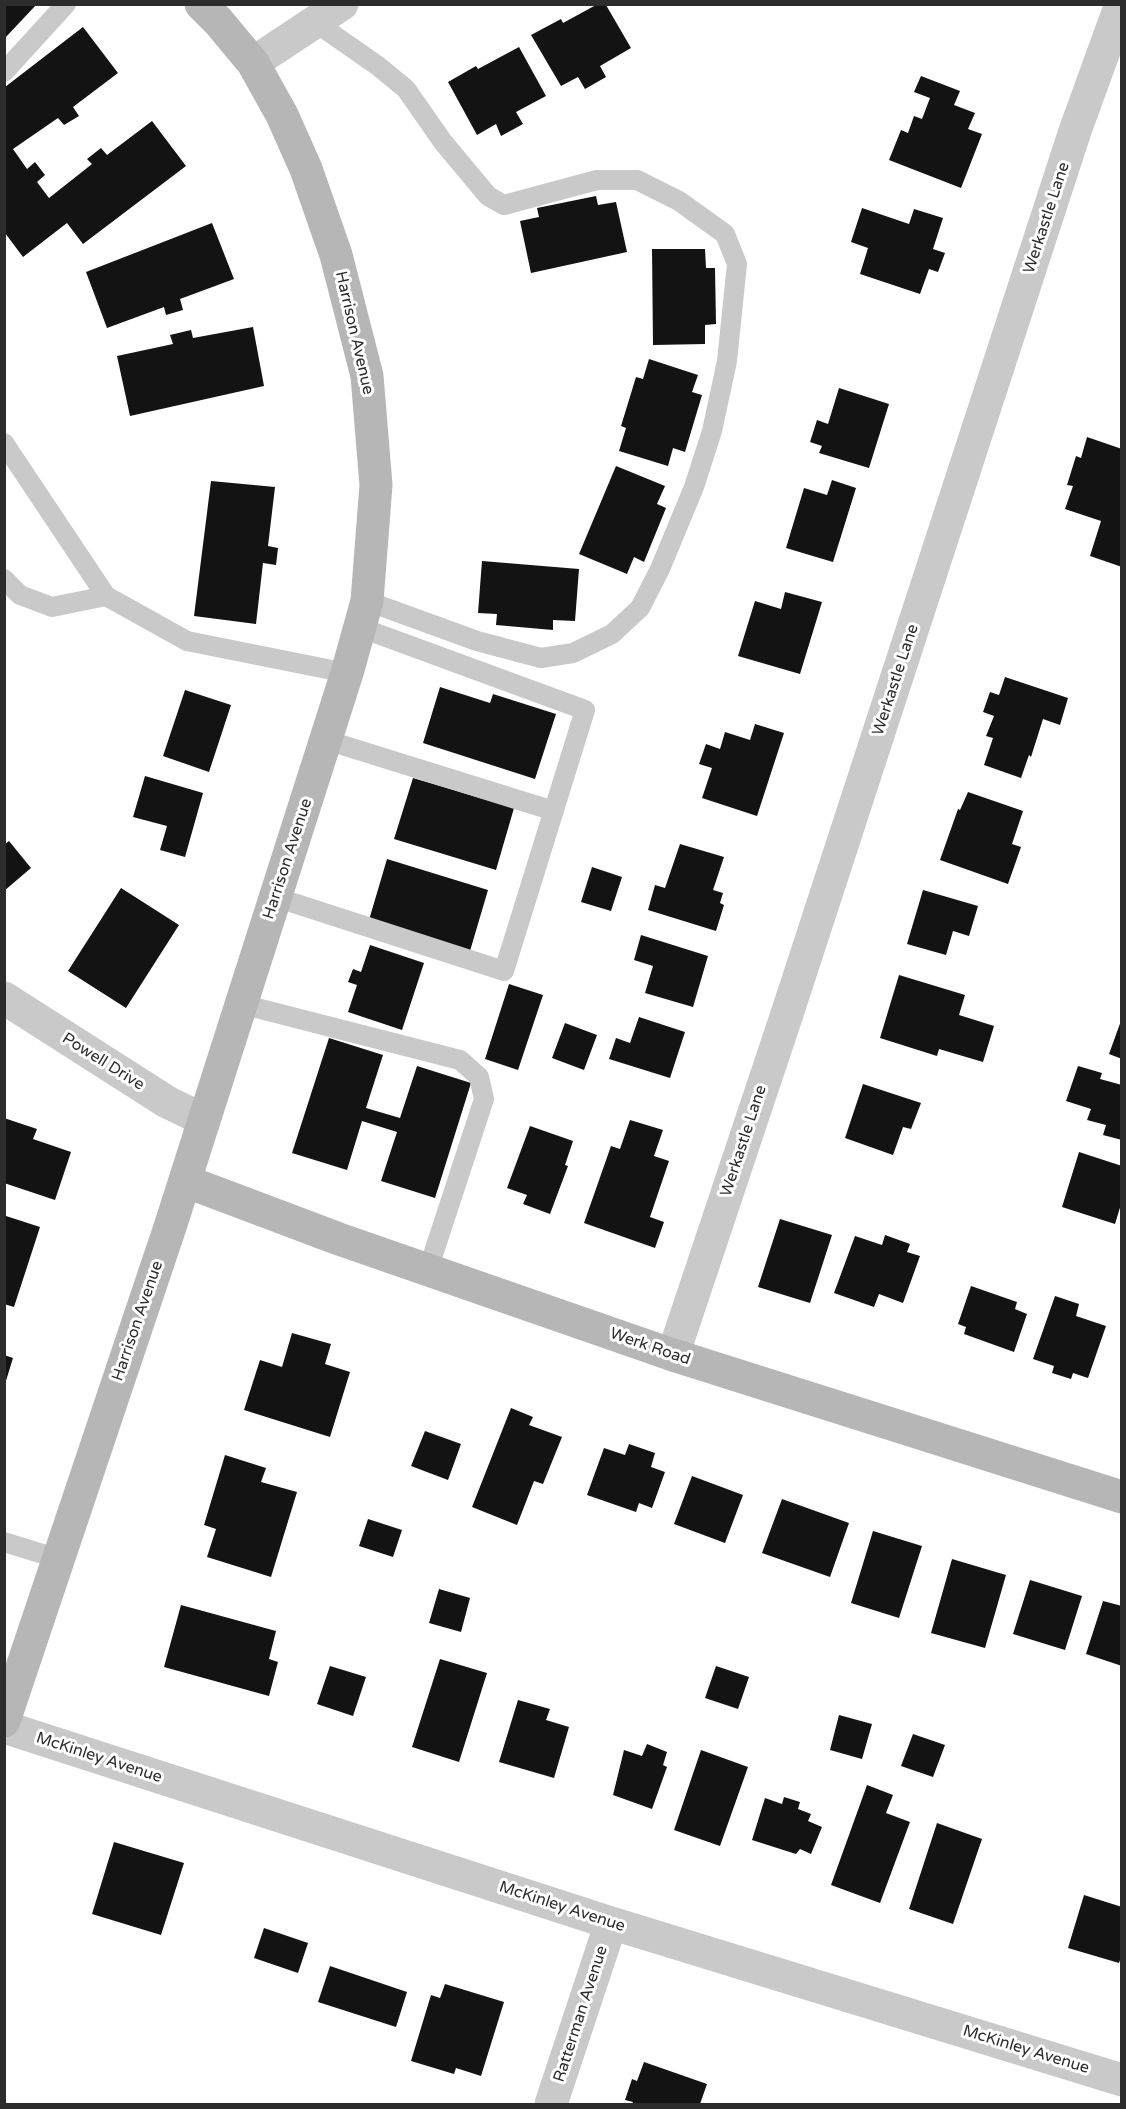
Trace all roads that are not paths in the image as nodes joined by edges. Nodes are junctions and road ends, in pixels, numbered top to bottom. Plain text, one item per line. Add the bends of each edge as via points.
1 (66, 4) edge
2 (201, 4) edge
3 (342, 4) edge
4 (1121, 4) edge
5 (315, 22) junction
6 (253, 63) junction
7 (4, 72) edge
8 (4, 443) edge
9 (4, 579) edge
10 (106, 596) junction
11 (363, 614) junction
12 (347, 673) junction
13 (326, 740) junction
14 (554, 811) junction
15 (275, 897) junction
16 (4, 998) edge
17 (241, 1004) junction
18 (204, 1120) junction
19 (185, 1181) junction
20 (428, 1270) junction
21 (673, 1355) junction
22 (1121, 1494) edge
23 (4, 1542) edge
24 (59, 1559) junction
25 (4, 1721) edge
26 (4, 1727) edge
27 (611, 1923) junction
28 (1122, 2080) edge
29 (551, 2104) edge

1 - 7 lane
2 - 6 main road, Harrison Avenue
3 - 5 street
4 - 21 street, Werkastle Lane via 1076,130
5 - 6 street
5 - 11 lane via 406,89 488,196 504,205 597,180 637,180 679,201 725,234 737,264 727,361 712,431 660,569 640,608 612,634 573,653 541,658
6 - 11 main road, Harrison Avenue via 306,170 336,255 367,376 376,485
8 - 10 lane
9 - 10 lane via 20,595 52,607
10 - 12 lane via 187,641
11 - 12 main road, Harrison Avenue
11 - 14 lane via 585,710
12 - 13 main road, Harrison Avenue
13 - 14 lane
13 - 15 main road, Harrison Avenue
14 - 15 lane via 504,972
15 - 17 main road, Harrison Avenue
16 - 18 street, Powell Drive via 158,1096
17 - 18 main road, Harrison Avenue
17 - 20 lane via 460,1060 479,1077 484,1099
18 - 19 main road, Harrison Avenue
19 - 20 main road, Werk Road
19 - 24 main road, Harrison Avenue
20 - 21 main road, Werk Road
21 - 22 main road, Werk Road
23 - 24 lane
24 - 25 main road, Harrison Avenue
26 - 27 street, McKinley Avenue
27 - 28 street, McKinley Avenue
27 - 29 street, Ratterman Avenue

